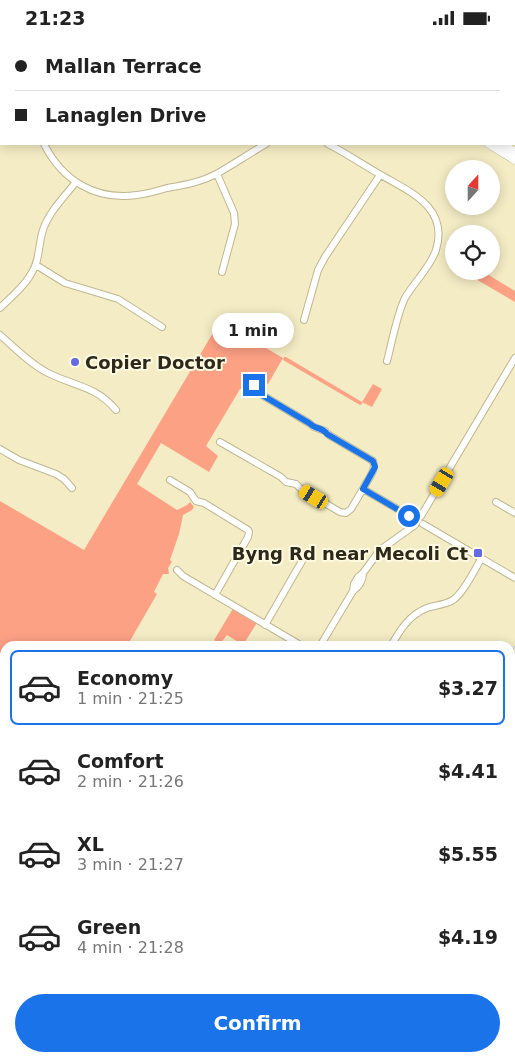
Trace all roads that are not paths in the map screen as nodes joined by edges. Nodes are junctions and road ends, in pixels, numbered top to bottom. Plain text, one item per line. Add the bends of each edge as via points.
1 (45, 145) edge
2 (264, 145) edge
3 (330, 145) edge
4 (491, 145) edge
5 (504, 145) edge
6 (515, 152) edge
7 (515, 160) edge
8 (217, 174) junction
9 (380, 175) junction
10 (76, 183) junction
11 (36, 265) junction
12 (222, 272) dead end
13 (0, 308) edge
14 (304, 320) dead end
15 (162, 327) dead end
16 (0, 335) edge
17 (515, 358) edge
18 (387, 361) dead end
19 (254, 385) dead end
20 (116, 410) dead end
21 (220, 442) dead end
22 (0, 449) edge
23 (170, 480) dead end
24 (72, 488) dead end
25 (363, 489) junction
26 (496, 502) dead end
27 (515, 513) edge
28 (421, 516) junction
29 (414, 522) junction
30 (423, 524) junction
31 (481, 559) junction
32 (302, 561) dead end
33 (177, 570) dead end
34 (515, 578) edge
35 (215, 595) junction
36 (265, 625) junction
37 (293, 641) edge
38 (323, 641) edge
39 (393, 641) edge

1 - 10 street via 54,162
2 - 8 street
3 - 9 street
4 - 7 main road
5 - 6 main road
8 - 10 street via 192,183 124,196 109,195
8 - 12 street via 234,213 235,224
9 - 14 street via 318,270
9 - 18 street via 424,201 432,210 438,229 435,253 404,300
10 - 11 street via 46,222
11 - 13 street via 28,280
11 - 15 street via 64,283 118,299
16 - 20 street via 40,368 98,394
17 - 28 street
19 - 25 street via 257,392 373,461 375,467
21 - 25 street via 343,513 351,509
22 - 24 street via 19,460 56,473
23 - 35 street via 190,492 196,501 248,529 248,537
25 - 29 street
26 - 27 street
28 - 29 street via 418,515
28 - 30 street
29 - 30 street via 420,526
29 - 38 street via 380,550 358,577
30 - 31 street
31 - 34 street
31 - 39 street via 456,597 417,613
32 - 36 street
33 - 35 street
35 - 36 street
36 - 37 street

